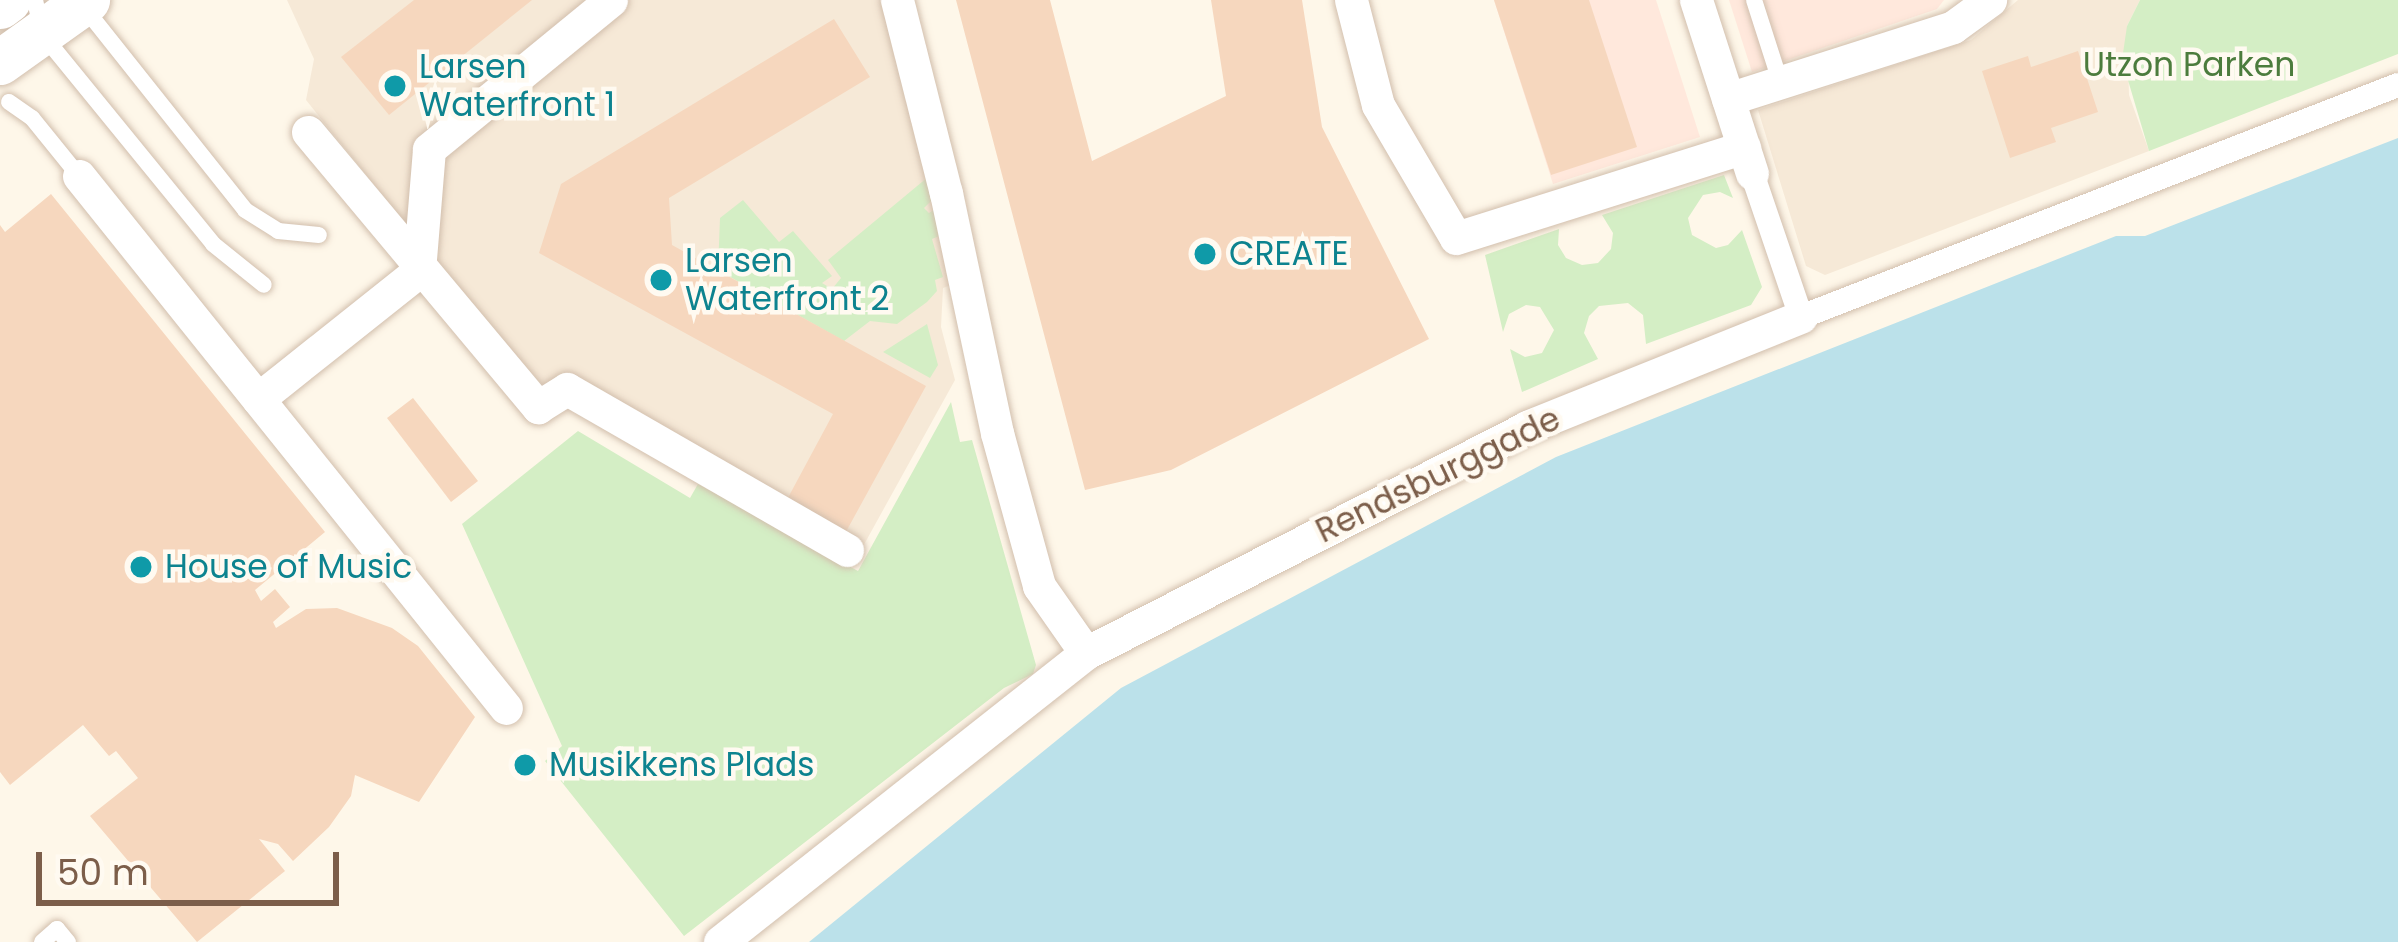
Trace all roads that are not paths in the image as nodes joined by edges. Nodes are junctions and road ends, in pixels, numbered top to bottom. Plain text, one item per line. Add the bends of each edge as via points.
1 (8, 0) edge
2 (611, 0) edge
3 (897, 0) edge
4 (1351, 0) edge
5 (1696, 0) edge
6 (1754, 0) edge
7 (80, 1) edge
8 (1986, 2) edge
9 (0, 6) edge
10 (39, 17) edge
11 (1780, 81) junction
12 (4, 82) edge
13 (2398, 85) edge
14 (1728, 100) junction
15 (308, 132) dead end
16 (1748, 160) junction
17 (79, 176) joint
18 (319, 236) dead end
19 (419, 271) junction
20 (264, 285) dead end
21 (1801, 317) junction
22 (258, 399) junction
23 (847, 550) dead end
24 (1085, 653) junction
25 (506, 708) dead end
26 (42, 942) edge
27 (68, 942) edge
28 (720, 942) edge

1 - 9 main road
2 - 19 street via 429,149
3 - 24 street via 1039,586
4 - 16 street via 1378,105 1456,238
5 - 14 street
6 - 11 lane
7 - 10 main road
7 - 18 lane via 245,210 278,231
8 - 11 street via 1953,27
10 - 12 main road
10 - 20 lane via 213,244
11 - 14 street
12 - 17 lane
13 - 21 street, Rendsburggade
14 - 16 street
15 - 19 street
16 - 21 street
17 - 22 street
19 - 22 street
19 - 23 street via 538,406 567,389
21 - 24 street, Rendsburggade via 1526,427
22 - 25 street
24 - 28 street, Rendsburggade
26 - 27 lane via 57,929

